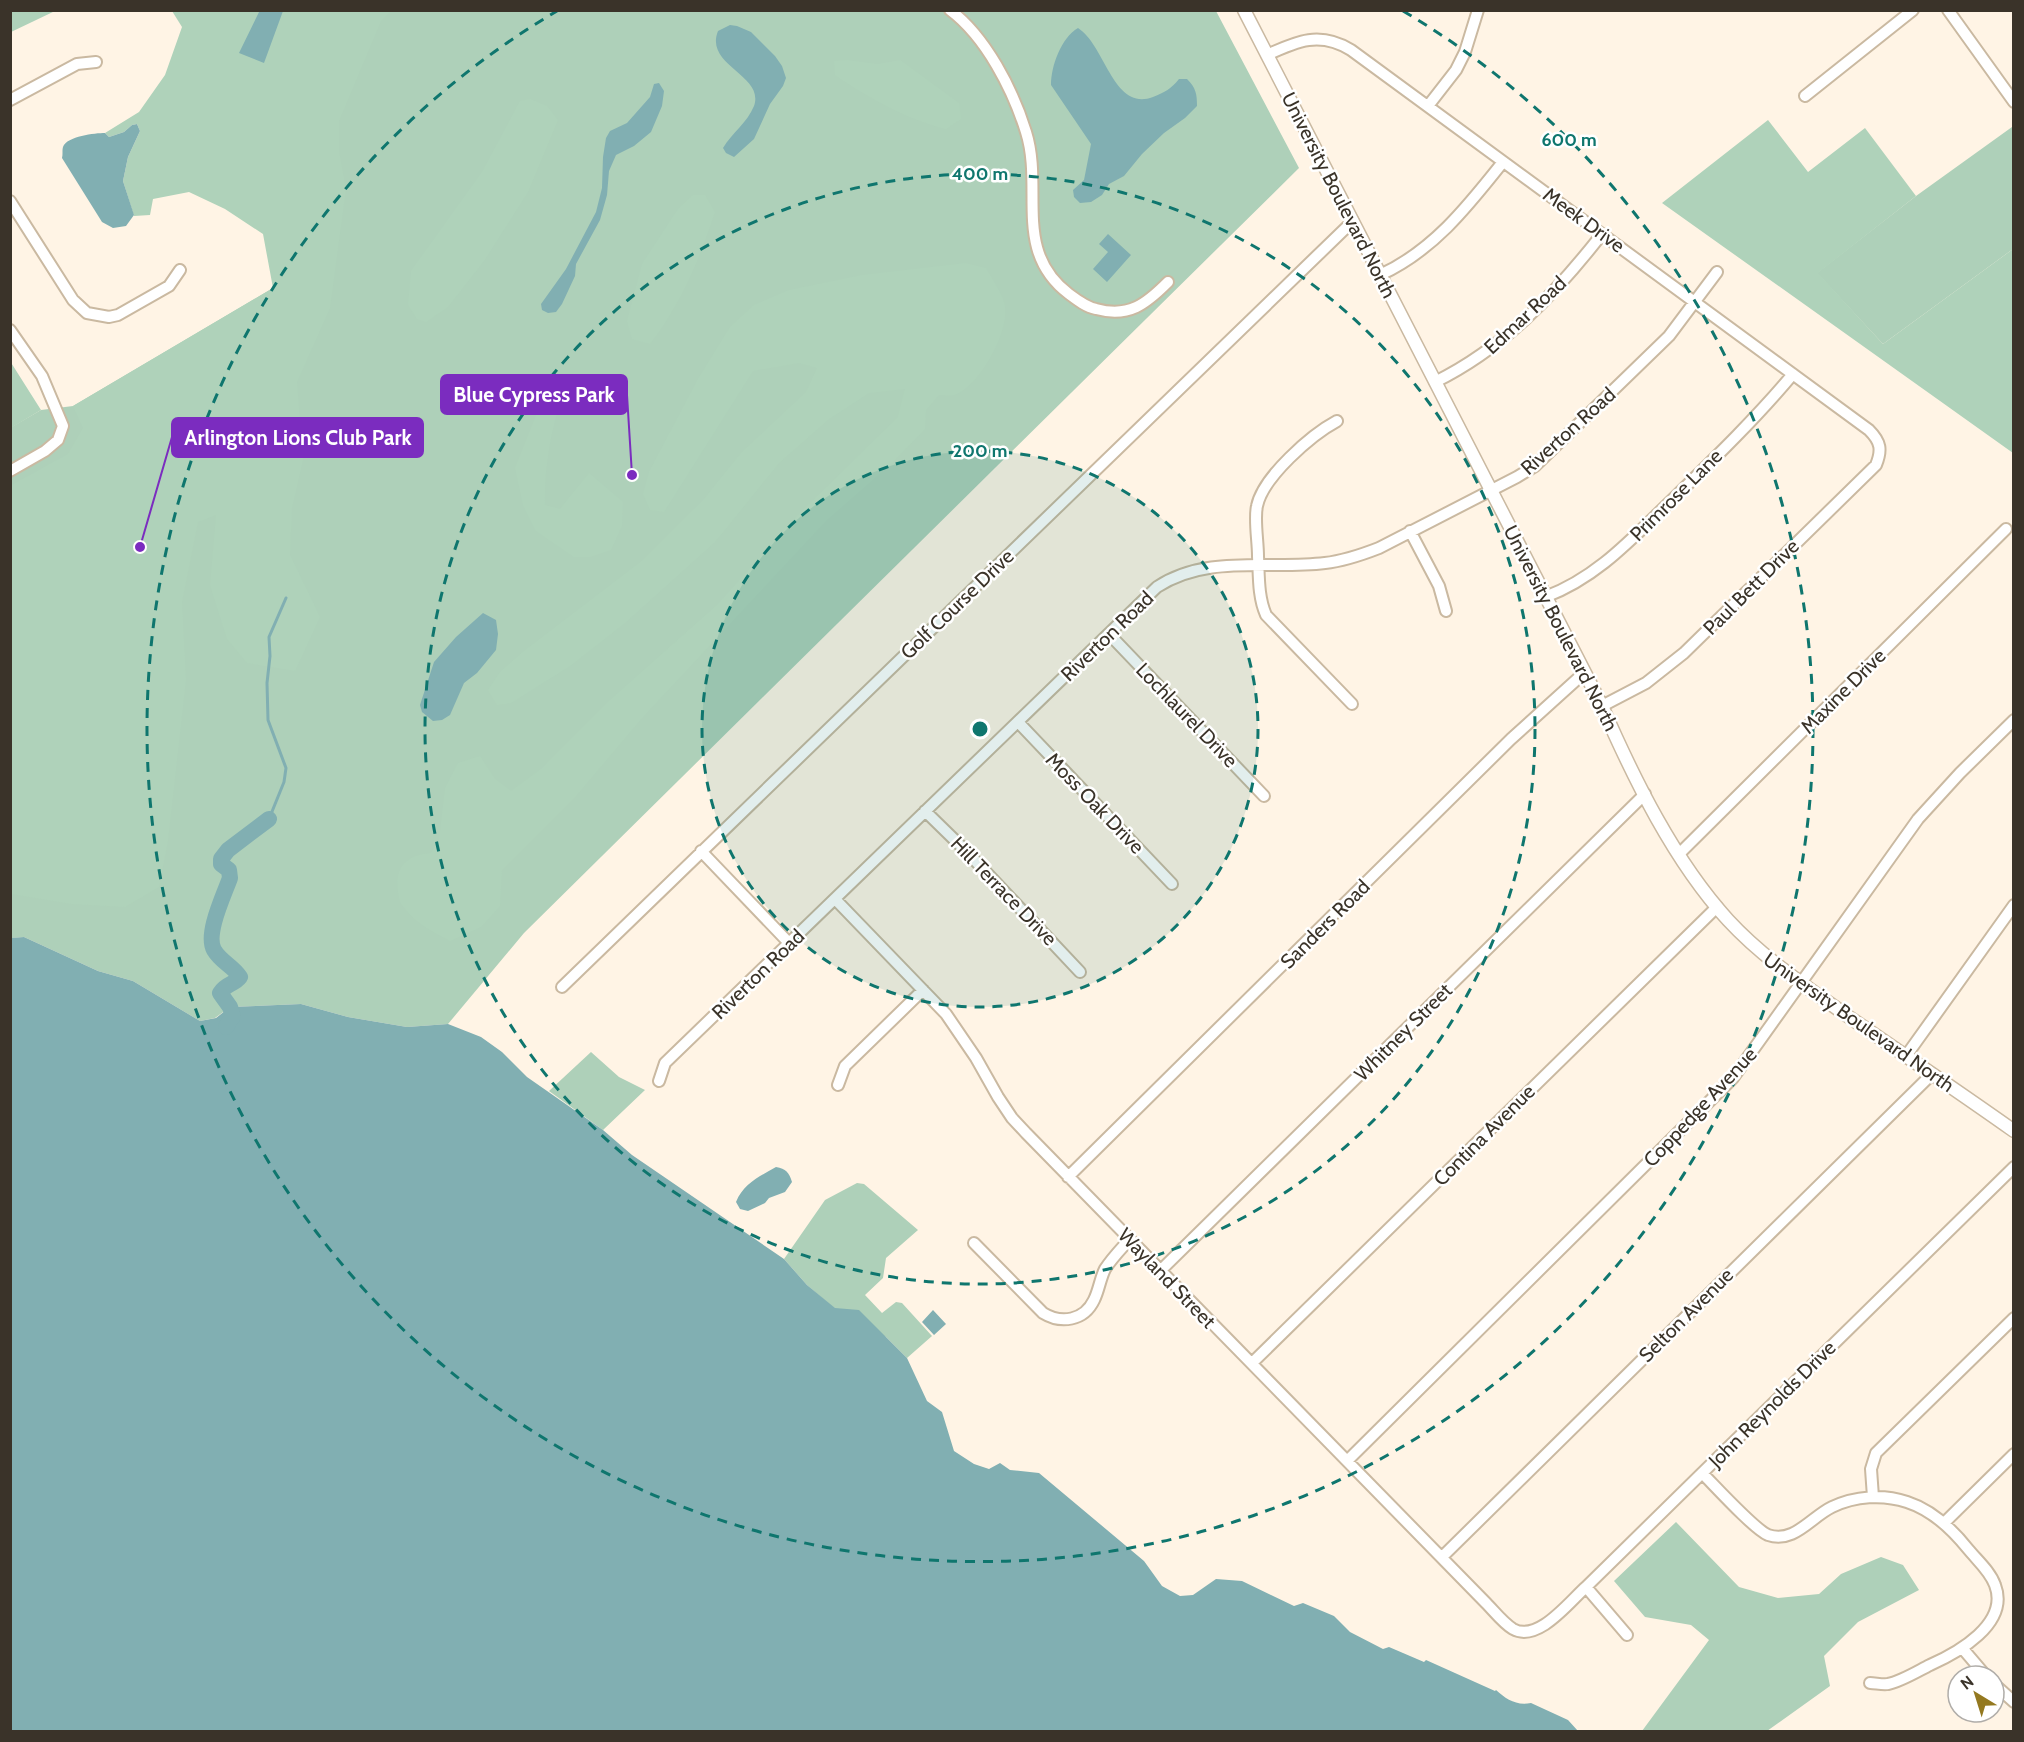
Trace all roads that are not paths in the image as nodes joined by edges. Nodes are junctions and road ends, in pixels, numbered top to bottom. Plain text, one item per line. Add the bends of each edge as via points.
1 (950, 10) edge
2 (1244, 10) edge
3 (1478, 10) edge
4 (1912, 10) edge
5 (1948, 10) edge
6 (1267, 55) junction
7 (96, 62) dead end
8 (1806, 96) dead end
9 (10, 100) edge
10 (2013, 102) edge
11 (1428, 106) junction
12 (1503, 162) junction
13 (10, 201) edge
14 (1353, 221) junction
15 (1602, 234) junction
16 (180, 270) dead end
17 (1717, 272) dead end
18 (1380, 274) junction
19 (1168, 282) dead end
20 (1695, 302) junction
21 (10, 330) edge
22 (1793, 374) junction
23 (1435, 382) junction
24 (1337, 420) dead end
25 (1880, 448) joint
26 (10, 471) edge
27 (1490, 489) junction
28 (2006, 529) dead end
29 (1410, 531) junction
30 (1258, 566) junction
31 (1545, 597) junction
32 (1446, 611) dead end
33 (1109, 634) junction
34 (1584, 673) junction
35 (1353, 704) dead end
36 (1602, 706) junction
37 (2013, 720) edge
38 (1018, 722) junction
39 (1645, 794) junction
40 (1264, 796) dead end
41 (926, 811) junction
42 (701, 851) junction
43 (1679, 854) junction
44 (1172, 884) dead end
45 (835, 899) junction
46 (2013, 905) edge
47 (1717, 907) junction
48 (789, 944) junction
49 (1080, 972) dead end
50 (1801, 982) junction
51 (562, 987) dead end
52 (922, 990) junction
53 (1906, 1056) junction
54 (1932, 1074) junction
55 (659, 1081) dead end
56 (838, 1085) dead end
57 (2013, 1129) edge
58 (2013, 1167) edge
59 (1068, 1177) junction
60 (1129, 1240) junction
61 (974, 1243) dead end
62 (1160, 1271) junction
63 (2013, 1318) edge
64 (1252, 1363) junction
65 (2013, 1454) edge
66 (1347, 1461) junction
67 (1702, 1473) junction
68 (1873, 1497) junction
69 (1944, 1523) junction
70 (1442, 1557) junction
71 (1586, 1587) junction
72 (1526, 1632) joint
73 (1627, 1635) dead end
74 (1963, 1648) junction
75 (1976, 1664) edge
76 (1870, 1683) dead end

1 - 19 street via 991,56 1026,130 1032,164 1035,239 1041,261 1050,274 1064,290 1090,308 1121,313 1144,303
2 - 6 street, University Boulevard North
3 - 11 street via 1456,70
4 - 8 street
5 - 10 street
6 - 11 street, Meek Drive via 1296,42 1336,42
6 - 14 street, University Boulevard North
7 - 9 street via 77,64
11 - 12 street, Meek Drive
12 - 15 street, Meek Drive
12 - 18 street via 1434,241
13 - 16 street via 73,300 87,313 118,315 169,286
14 - 18 street, University Boulevard North
14 - 42 street, Golf Course Drive
15 - 20 street, Meek Drive
15 - 23 street, Edmar Road via 1555,290 1509,335 1470,364
17 - 20 street, Riverton Road
18 - 23 street, University Boulevard North
20 - 22 street, Meek Drive
20 - 27 street, Riverton Road via 1655,351 1535,466
21 - 26 street via 42,376 63,426 58,440
22 - 25 street, Meek Drive via 1869,430
22 - 31 street, Primrose Lane via 1617,554 1581,580
23 - 27 street, University Boulevard North
24 - 30 street via 1313,437 1269,479 1261,492 1256,512
25 - 36 street, Paul Bett Drive via 1876,465 1684,653 1646,683
27 - 29 street, Riverton Road
27 - 31 street, University Boulevard North
28 - 43 street, Maxine Drive
29 - 30 street, Riverton Road via 1379,548 1340,561
29 - 32 street via 1439,586
30 - 33 street, Riverton Road via 1199,569 1165,582
30 - 35 street via 1261,604 1266,615
31 - 34 street, University Boulevard North
33 - 38 street, Riverton Road
33 - 40 street, Lochlaurel Drive
34 - 36 street, University Boulevard North
34 - 59 street, Sanders Road via 1512,739
36 - 39 street, University Boulevard North
37 - 50 street, Coppedge Avenue via 1918,819
38 - 41 street, Riverton Road
38 - 44 street, Moss Oak Drive
39 - 43 street, University Boulevard North
39 - 62 street, Whitney Street
41 - 45 street, Riverton Road
41 - 49 street, Hill Terrace Drive
42 - 48 street
42 - 51 street, Golf Course Drive
43 - 47 street, University Boulevard North
45 - 48 street, Riverton Road
45 - 52 street, Wayland Street
46 - 53 street
47 - 50 street, University Boulevard North via 1756,949
47 - 64 street, Contina Avenue
48 - 55 street, Riverton Road via 665,1064
50 - 53 street, University Boulevard North
50 - 66 street, Coppedge Avenue via 1733,1078 1707,1106
52 - 56 street via 845,1066
52 - 59 street, Wayland Street via 959,1031 1012,1118
53 - 54 street, University Boulevard North
54 - 57 street, University Boulevard North
54 - 70 street, Selton Avenue
58 - 67 street, John Reynolds Drive
59 - 60 street, Wayland Street
60 - 61 street via 1107,1266 1091,1305 1067,1320 1042,1313
60 - 62 street, Wayland Street
62 - 64 street, Wayland Street
63 - 68 street via 1876,1453 1871,1469
64 - 66 street, Wayland Street
65 - 69 street
66 - 70 street, Wayland Street
67 - 68 street via 1772,1536 1789,1536 1837,1505
67 - 71 street, John Reynolds Drive
68 - 69 street via 1906,1502
69 - 74 street via 1991,1577 1997,1591 1997,1604 1985,1628
70 - 72 street, Wayland Street via 1506,1623
71 - 72 street, John Reynolds Drive via 1543,1626
71 - 73 street
74 - 75 street
74 - 76 street via 1888,1684

